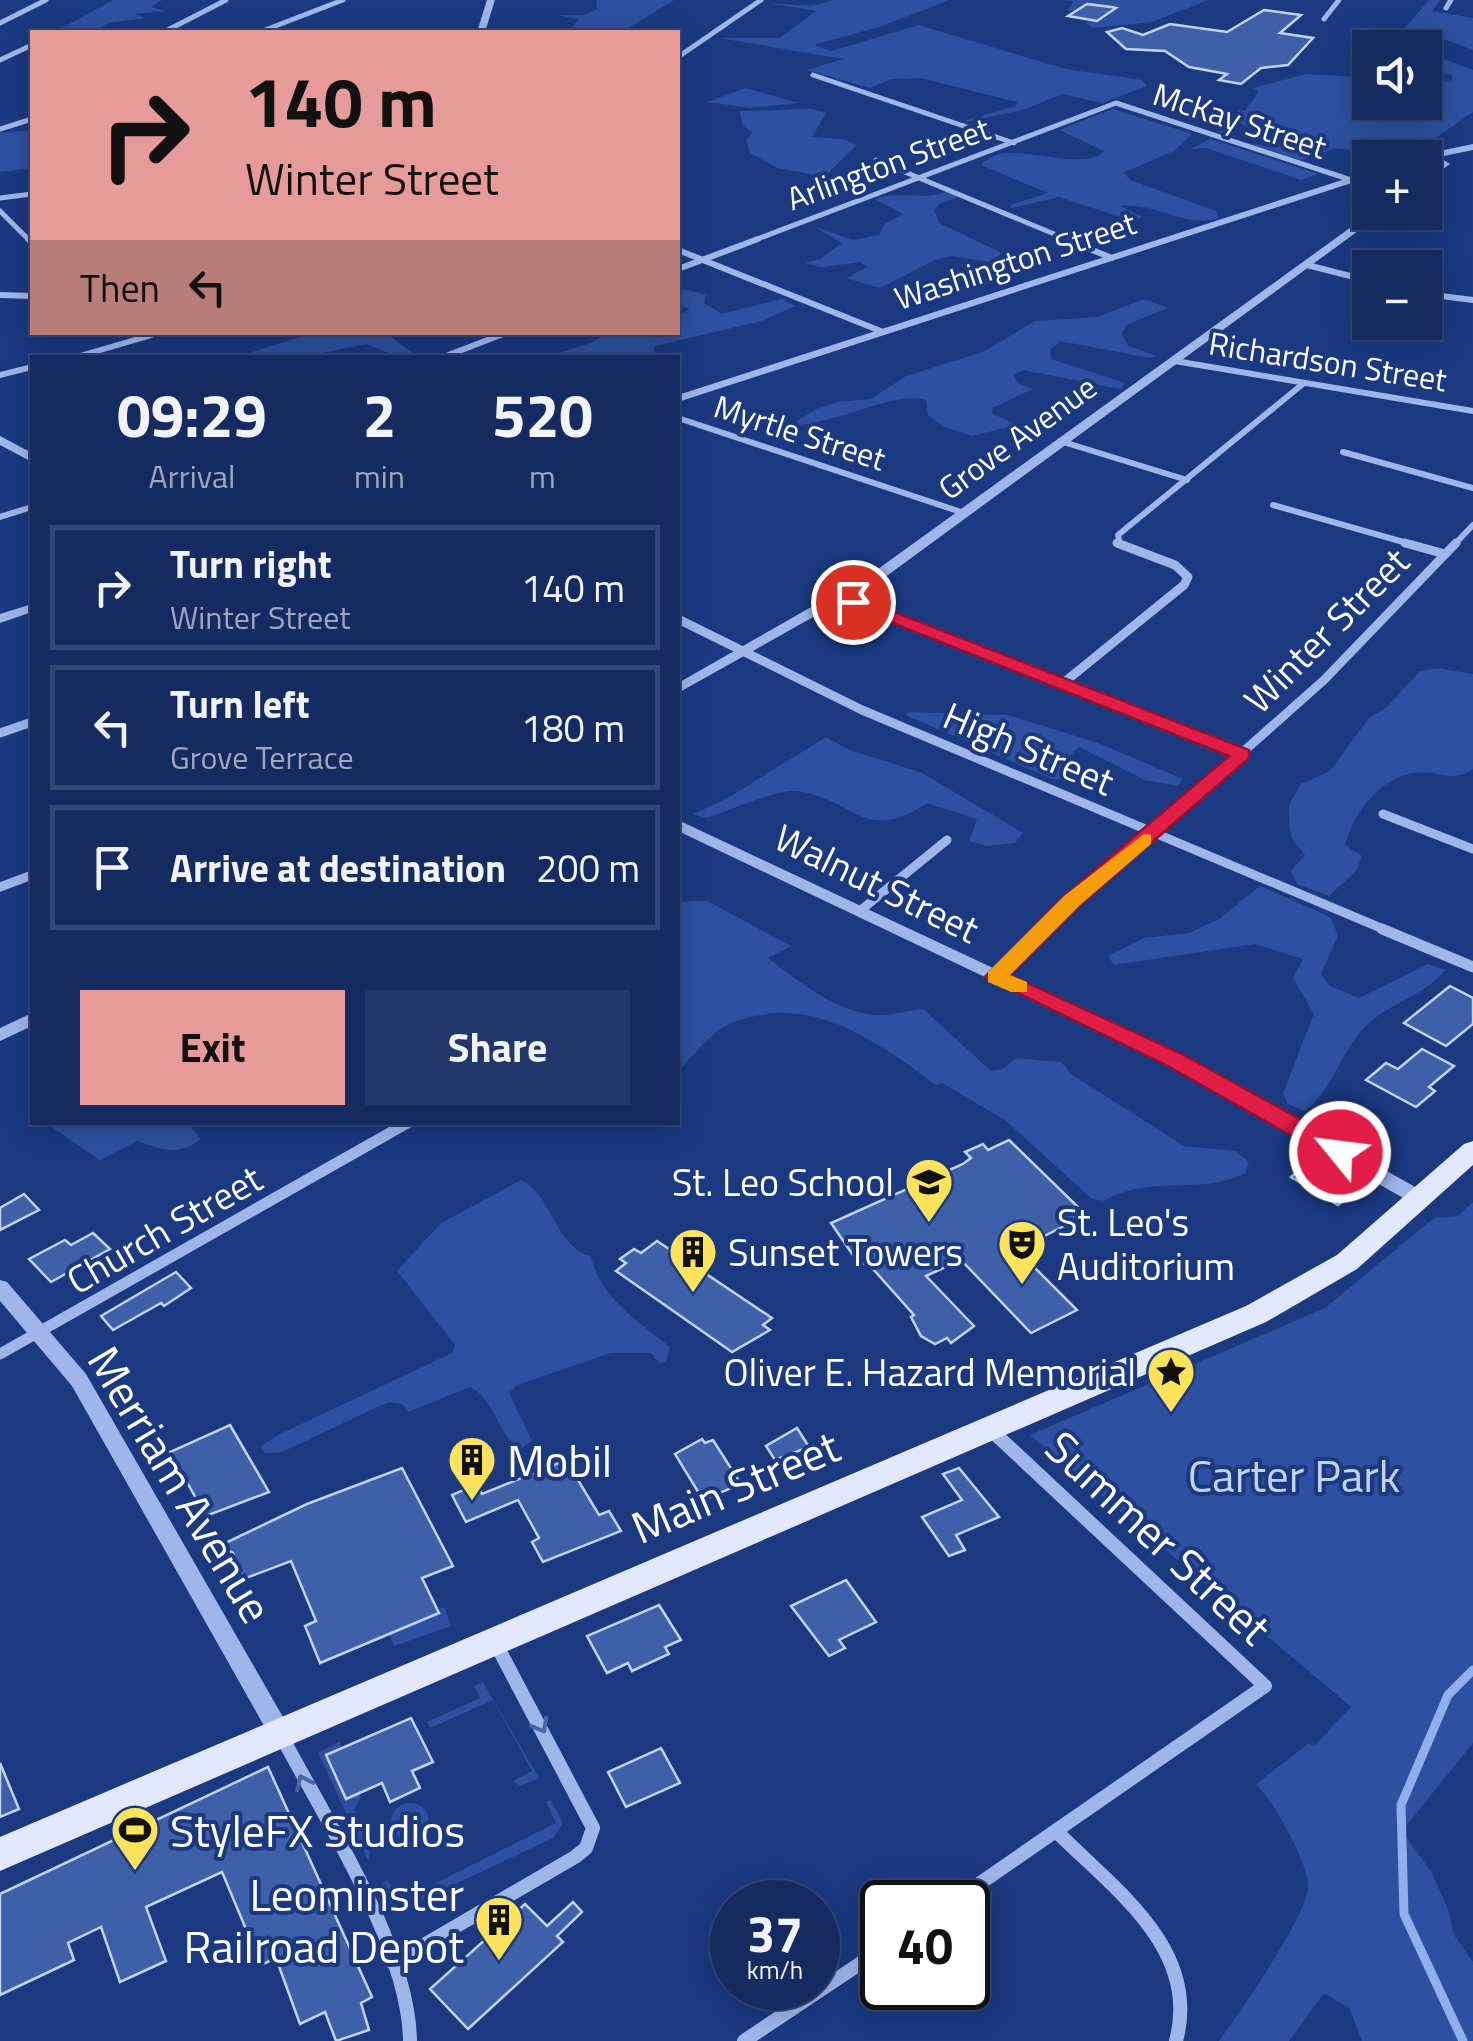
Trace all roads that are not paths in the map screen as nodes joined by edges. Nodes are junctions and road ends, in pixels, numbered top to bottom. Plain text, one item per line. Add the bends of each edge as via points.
1 (46, 0) edge
2 (226, 0) edge
3 (343, 0) edge
4 (491, 0) edge
5 (761, 0) edge
6 (1339, 0) edge
7 (1452, 0) edge
8 (1446, 8) dead end
9 (1324, 19) dead end
10 (0, 23) edge
11 (168, 30) edge
12 (265, 30) edge
13 (482, 30) edge
14 (30, 46) edge
15 (680, 56) edge
16 (0, 60) edge
17 (813, 75) dead end
18 (1116, 104) joint
19 (30, 120) edge
20 (30, 128) edge
21 (2, 129) edge
22 (1014, 143) junction
23 (1473, 145) edge
24 (1442, 159) edge
25 (876, 160) dead end
26 (924, 176) junction
27 (1351, 180) joint
28 (30, 194) edge
29 (0, 198) edge
30 (0, 210) edge
31 (1355, 230) edge
32 (30, 241) edge
33 (680, 251) edge
34 (1112, 258) junction
35 (700, 260) junction
36 (1307, 265) junction
37 (680, 268) edge
38 (1352, 276) edge
39 (0, 295) edge
40 (30, 296) edge
41 (1442, 296) edge
42 (1473, 300) edge
43 (883, 332) junction
44 (147, 335) edge
45 (500, 335) edge
46 (78, 355) edge
47 (449, 355) edge
48 (1175, 361) junction
49 (30, 367) edge
50 (0, 375) edge
51 (1304, 382) junction
52 (680, 398) edge
53 (1473, 410) edge
54 (680, 419) edge
55 (0, 440) edge
56 (1060, 441) junction
57 (1343, 452) dead end
58 (30, 457) edge
59 (1187, 480) junction
60 (1473, 488) edge
61 (1273, 505) dead end
62 (30, 508) edge
63 (964, 513) junction
64 (0, 517) edge
65 (1473, 525) edge
66 (1445, 554) junction
67 (843, 598) junction
68 (30, 609) edge
69 (0, 619) edge
70 (680, 620) edge
71 (745, 652) junction
72 (1062, 684) junction
73 (680, 688) edge
74 (30, 723) edge
75 (0, 733) edge
76 (1242, 754) junction
77 (1383, 814) dead end
78 (680, 825) edge
79 (1153, 832) junction
80 (947, 840) dead end
81 (1473, 849) edge
82 (30, 877) edge
83 (0, 887) edge
84 (862, 910) junction
85 (1473, 968) edge
86 (996, 977) junction
87 (30, 1021) edge
88 (0, 1036) edge
89 (404, 1125) edge
90 (1473, 1150) edge
91 (1419, 1198) junction
92 (0, 1288) edge
93 (42, 1334) junction
94 (0, 1354) edge
95 (990, 1428) junction
96 (494, 1641) junction
97 (279, 1732) junction
98 (1056, 1831) junction
99 (0, 1854) edge
100 (985, 1880) edge
101 (394, 1963) junction
102 (860, 1965) edge
103 (410, 2041) edge
104 (744, 2041) edge
105 (1176, 2041) edge

1 - 10 street
2 - 11 street
3 - 12 street
4 - 13 street
5 - 15 street
6 - 9 street
7 - 8 street
14 - 16 street
17 - 22 street
18 - 22 street, Arlington Street
18 - 27 street, McKay Street
19 - 21 street
20 - 21 street
22 - 26 street, Arlington Street
23 - 24 street
25 - 26 street
26 - 34 street
26 - 35 street, Arlington Street
27 - 34 street, Washington Street
28 - 29 street
30 - 32 street
31 - 36 street, Grove Avenue
33 - 35 street
34 - 43 street, Washington Street
35 - 37 street, Arlington Street
35 - 43 street
36 - 38 street
36 - 48 street, Grove Avenue
39 - 40 street
41 - 42 street
43 - 52 street, Washington Street
44 - 46 street
45 - 47 street
48 - 51 street, Richardson Street
48 - 56 street, Grove Avenue
49 - 50 street
51 - 53 street, Richardson Street
51 - 59 street
54 - 63 street, Myrtle Street
55 - 58 street
56 - 59 street
56 - 63 street, Grove Avenue
57 - 60 street
59 - 72 street via 1114,540 1175,564 1188,577 1184,585
61 - 66 street
62 - 64 street
63 - 67 street, Grove Avenue
65 - 66 street, Winter Street
66 - 76 street, Winter Street
67 - 71 street, Grove Avenue
67 - 72 street
68 - 69 street
70 - 71 street, High Street
71 - 73 street, Grove Avenue
71 - 79 street, High Street via 862,710
72 - 76 street
74 - 75 street
76 - 79 street, Winter Street
77 - 81 street
78 - 84 street, Walnut Street
79 - 85 street, High Street
79 - 86 street, Winter Street via 1072,900
80 - 84 street
82 - 83 street
84 - 86 street, Walnut Street
86 - 91 street, Walnut Street via 1174,1060
87 - 88 street
89 - 93 street, Church Street
90 - 91 main road, Main Street
91 - 95 main road, Main Street via 1316,1283
92 - 93 street, Merriam Avenue
93 - 94 street, Church Street
93 - 97 street, Merriam Avenue via 79,1380
95 - 96 main road, Main Street
95 - 98 street, Summer Street via 1265,1686
96 - 97 main road, Main Street
96 -> 101 street via 570,1777 592,1835 575,1857
97 - 99 main road, Main Street
101 -> 97 street
98 - 100 street, Summer Street
98 - 105 street via 1162,1943 1180,1971 1188,2000
101 - 103 street via 413,2021
102 - 104 street

